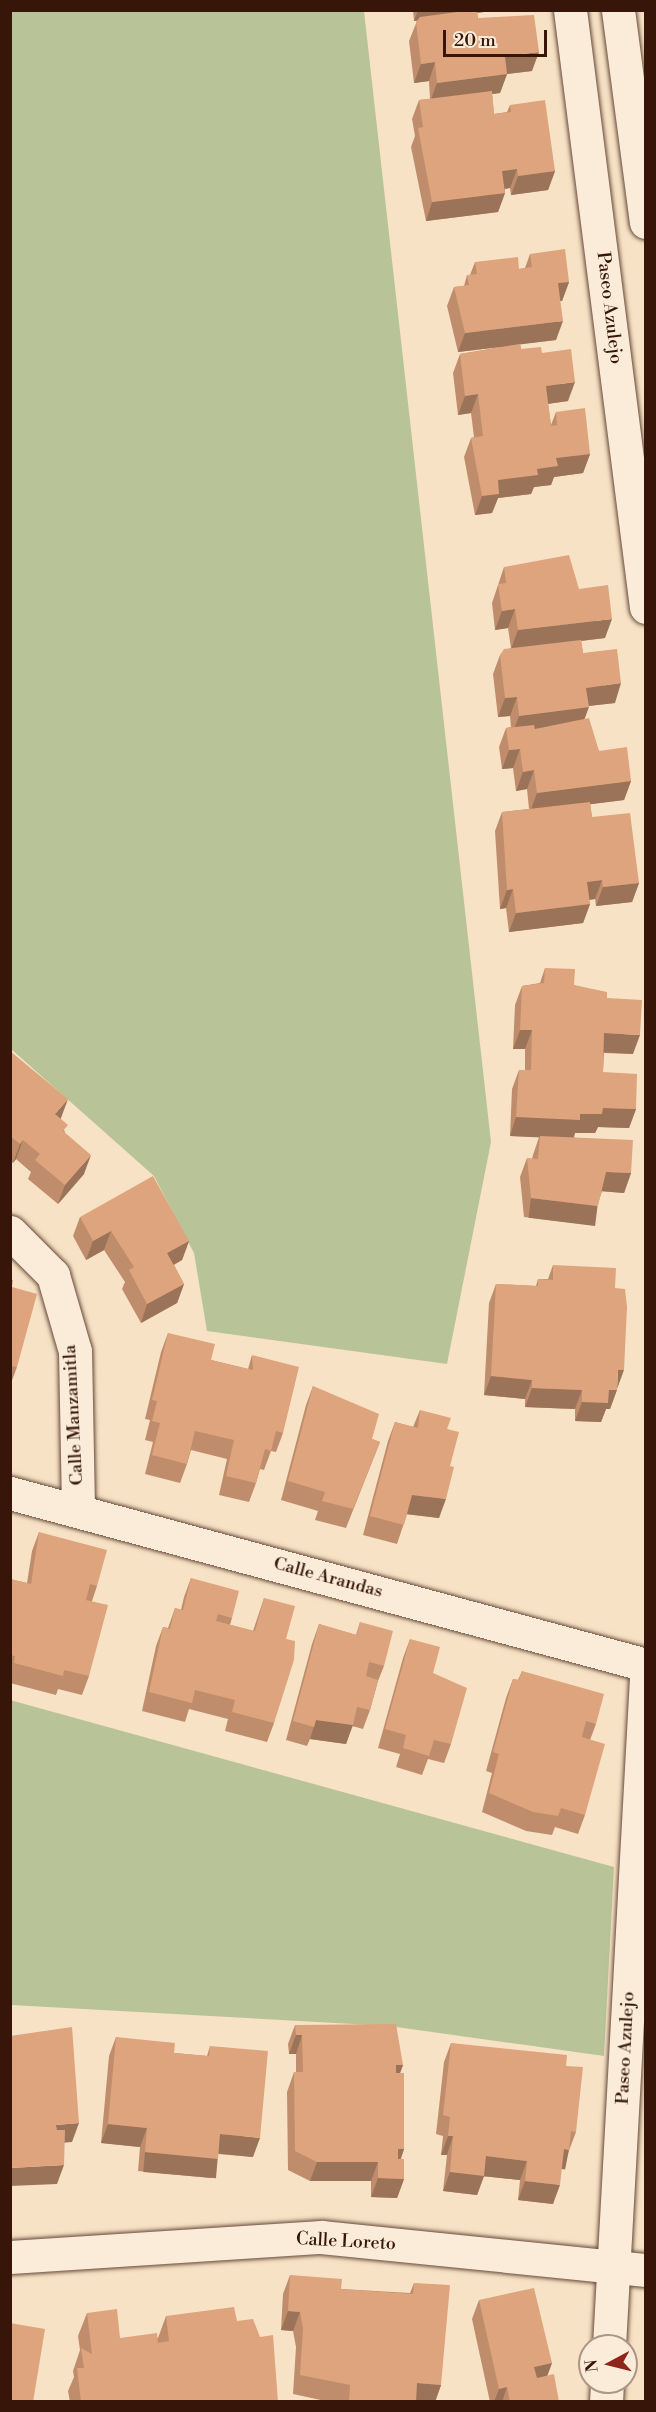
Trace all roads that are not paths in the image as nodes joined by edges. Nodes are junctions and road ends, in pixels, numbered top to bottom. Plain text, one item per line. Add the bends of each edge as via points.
1 (570, 10) edge
2 (618, 10) edge
3 (645, 222) edge
4 (637, 455) edge
5 (645, 607) edge
6 (10, 1232) edge
7 (10, 1492) edge
8 (78, 1510) junction
9 (645, 1665) edge
10 (645, 1678) edge
11 (10, 2257) edge
12 (614, 2266) junction
13 (645, 2270) edge
14 (610, 2334) edge

1 - 4 street, Paseo Azulejo
2 - 3 street
4 - 5 street, Paseo Azulejo
6 - 8 street, Calle Manzamitla via 53,1275 75,1351
7 - 8 street, Calle Arandas
8 - 9 street, Calle Arandas
10 - 12 street, Paseo Azulejo
11 - 12 street, Calle Loreto via 321,2237
12 - 13 street, Calle Loreto
12 - 14 street, Paseo Azulejo

